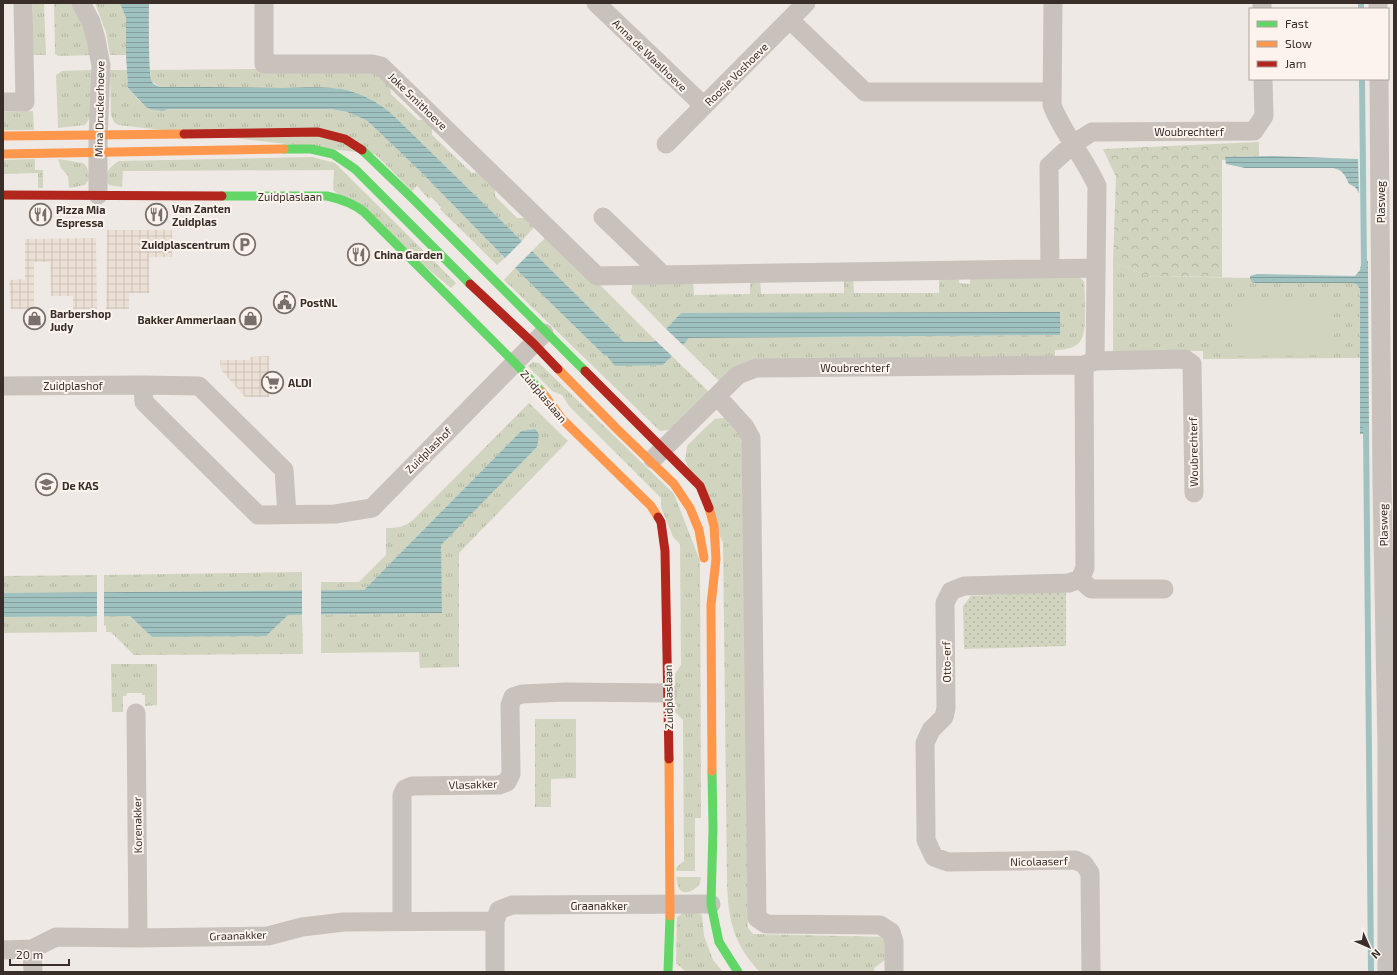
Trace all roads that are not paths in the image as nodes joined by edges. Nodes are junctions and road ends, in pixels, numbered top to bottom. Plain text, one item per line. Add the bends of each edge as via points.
1 (23, 3) edge
2 (81, 3) edge
3 (264, 3) edge
4 (596, 3) edge
5 (806, 3) edge
6 (1053, 3) edge
7 (790, 20) junction
8 (1263, 80) edge
9 (1379, 80) edge
10 (1052, 92) junction
11 (3, 102) edge
12 (704, 106) junction
13 (3, 136) edge
14 (98, 144) junction
15 (666, 144) dead end
16 (1073, 144) junction
17 (3, 154) edge
18 (3, 194) edge
19 (98, 195) junction
20 (603, 217) dead end
21 (1050, 268) junction
22 (1096, 268) junction
23 (664, 275) junction
24 (539, 338) junction
25 (515, 363) junction
26 (1090, 363) junction
27 (3, 386) edge
28 (143, 386) junction
29 (717, 396) junction
30 (657, 456) junction
31 (1388, 483) edge
32 (1194, 493) dead end
33 (287, 515) junction
34 (1080, 579) junction
35 (1164, 589) dead end
36 (711, 605) junction
37 (668, 693) junction
38 (136, 713) dead end
39 (1391, 769) edge
40 (934, 857) joint
41 (711, 904) junction
42 (671, 905) junction
43 (495, 921) junction
44 (402, 922) junction
45 (138, 938) junction
46 (3, 950) edge
47 (32, 950) junction
48 (33, 972) edge
49 (495, 972) edge
50 (668, 972) edge
51 (738, 972) edge
52 (894, 972) edge
53 (1091, 972) edge
54 (1387, 972) edge

1 - 11 street via 25,102
2 - 14 street, Mina Druckerhoeve via 91,22 101,66
3 - 23 street, Joke Smithoeve via 264,64 382,66 597,276
4 - 12 street, Anna de Waalhoeve
5 - 7 street, Roosje Voshoeve
6 - 10 street
7 - 10 street via 865,92
7 - 12 street, Roosje Voshoeve
8 - 16 street, Woubrechterf via 1264,116 1254,131 1092,132
9 - 31 street, Plasweg
10 - 16 street via 1052,105 1057,119
12 - 15 street, Roosje Voshoeve
13 - 14 street
14 - 17 street
14 - 19 street, Mina Druckerhoeve
14 - 24 street via 311,149 333,154 355,169 482,296
14 - 24 street via 318,132 345,139 364,152 398,185
16 - 21 street, Woubrechterf via 1049,166
16 - 22 street via 1097,186
18 - 19 street, Zuidplaslaan
19 - 25 street, Zuidplaslaan via 327,196 345,199 364,212
20 - 23 street
21 - 22 street
21 - 23 street
22 - 26 street
24 - 25 street, Zuidplashof
24 - 30 street
24 - 30 street
25 - 33 street, Zuidplashof via 372,508 335,514
25 - 37 street, Zuidplaslaan via 538,387 562,419 650,506 660,522 665,551
26 - 29 street, Woubrechterf via 756,368 738,375
26 - 32 street, Woubrechterf via 1185,359 1192,364
26 - 34 street via 1085,568
27 - 28 street, Zuidplashof
28 - 33 street, Zuidplashof via 144,402 258,515
28 - 33 street, Zuidplashof via 200,386 284,470
29 - 30 street, Woubrechterf
29 - 52 street via 745,427 751,438 757,918 766,924 880,925 891,932 894,942
30 - 36 street via 690,508 700,530
30 - 36 street via 700,486 708,502 714,526 716,552
31 - 39 street, Plasweg
34 - 35 street via 1091,589
34 - 40 street, Otto-erf via 1069,583 964,586 951,591 945,603 946,708 944,717 930,730 925,743 926,840
36 - 41 street
37 - 42 street, Zuidplaslaan
37 - 44 street, Vlasakker via 566,692 522,694 513,697 510,705 511,774 507,782 499,785 412,786 405,789 402,795
38 - 45 street, Korenakker
39 - 54 street, Plasweg
40 - 53 street, Nicolaaserf via 948,862 1075,860 1084,864 1090,873
41 - 42 street, Graanakker
41 - 51 street via 720,942
42 - 43 street, Graanakker via 512,905 499,910
42 - 50 street, Zuidplaslaan
43 - 44 street, Graanakker
43 - 49 street
44 - 45 street, Graanakker via 344,922 302,927 268,936
45 - 47 street, Graanakker via 56,937
46 - 47 street, Graanakker
47 - 48 street

